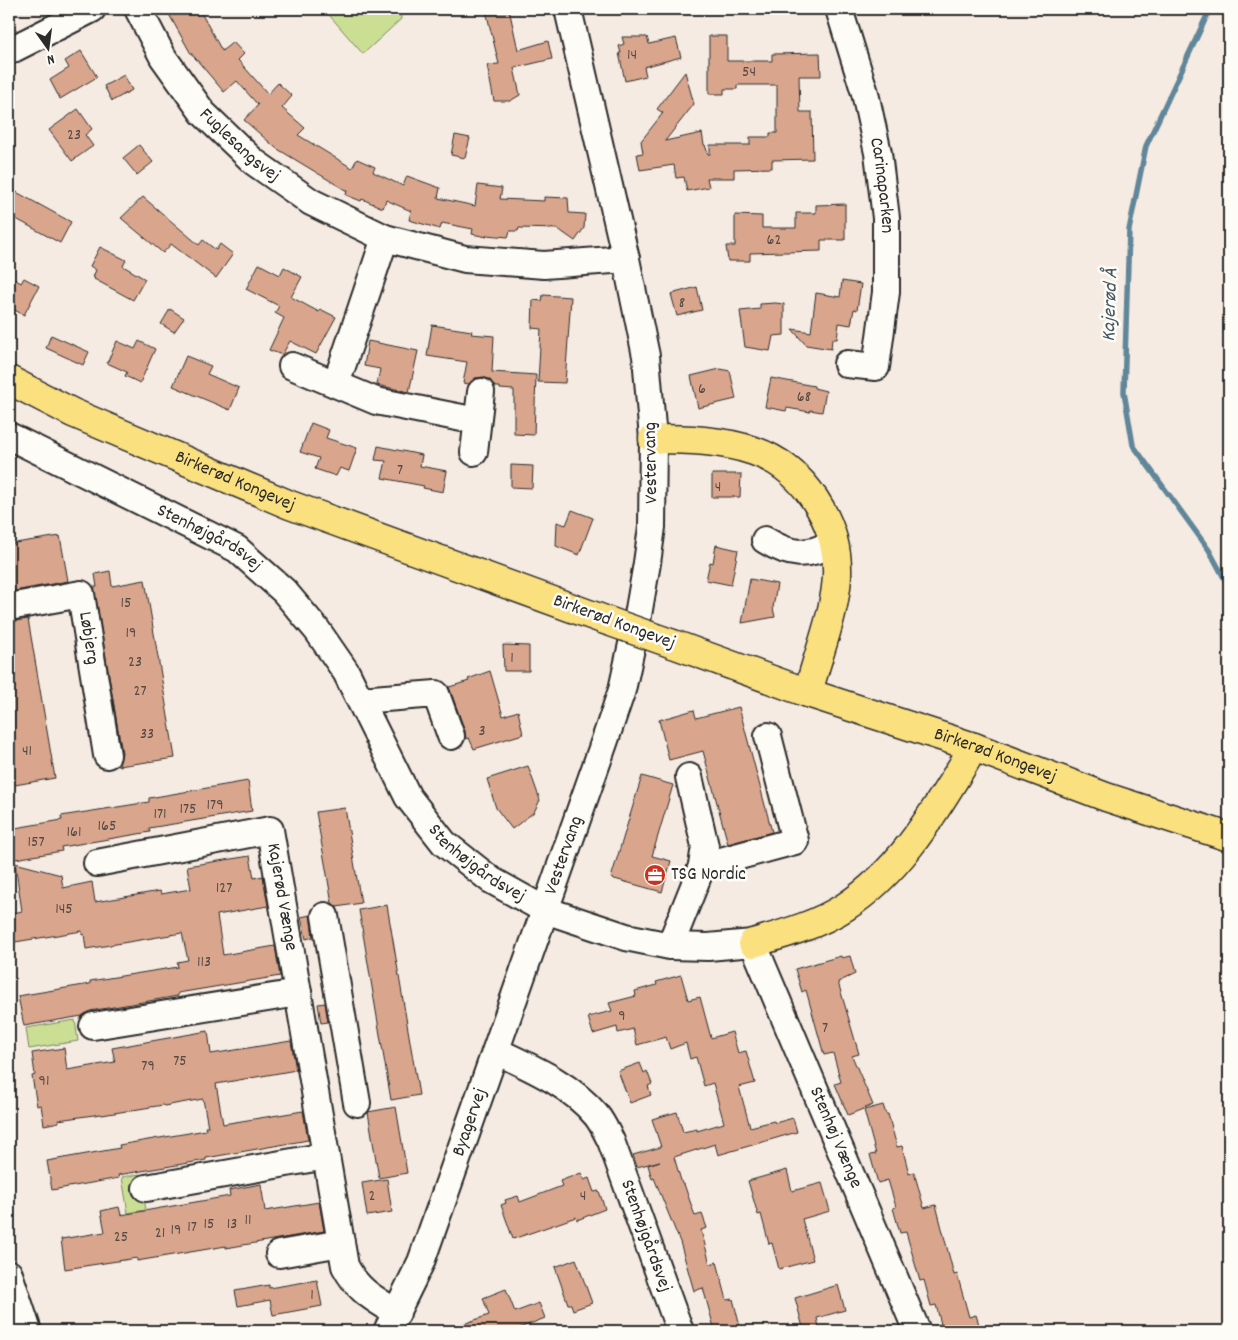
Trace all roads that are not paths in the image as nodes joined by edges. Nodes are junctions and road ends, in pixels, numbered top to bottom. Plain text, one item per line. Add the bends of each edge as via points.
1 (92, 9) edge
2 (138, 9) edge
3 (568, 9) edge
4 (839, 9) edge
5 (9, 51) edge
6 (385, 238) junction
7 (626, 259) junction
8 (847, 364) dead end
9 (292, 366) dead end
10 (9, 380) edge
11 (336, 384) junction
12 (481, 392) dead end
13 (477, 421) junction
14 (9, 436) edge
15 (653, 439) junction
16 (474, 452) dead end
17 (765, 540) dead end
18 (834, 543) junction
19 (9, 607) edge
20 (808, 693) junction
21 (360, 700) junction
22 (451, 736) dead end
23 (768, 736) dead end
24 (974, 747) junction
25 (107, 754) dead end
26 (689, 777) dead end
27 (1229, 837) edge
28 (98, 863) dead end
29 (702, 866) junction
30 (545, 910) junction
31 (325, 916) dead end
32 (753, 943) junction
33 (670, 946) junction
34 (298, 993) junction
35 (93, 1026) dead end
36 (346, 1042) junction
37 (308, 1049) junction
38 (496, 1051) junction
39 (357, 1103) dead end
40 (326, 1156) junction
41 (146, 1188) dead end
42 (341, 1243) junction
43 (279, 1254) dead end
44 (9, 1274) edge
45 (392, 1322) edge
46 (28, 1331) edge
47 (680, 1331) edge
48 (917, 1331) edge

1 - 5 street
2 - 6 street, Fuglesangsvej via 163,57 203,113 254,162 311,202
3 - 7 street, Vestervang
4 - 8 street, Carinaparken via 865,93 878,153 886,218 886,292 876,368
6 - 7 street, Fuglesangsvej via 465,259 544,265
6 - 11 street
7 - 15 street, Vestervang via 646,356
9 - 11 street
10 - 20 main road, Birkerød Kongevej, bridge via 73,413 290,505
11 - 13 street via 376,401
12 - 13 street
13 - 16 street
14 - 21 street, Stenhøjgårdsvej via 237,549 284,591 317,630 346,672
15 - 18 main road via 725,443 755,451 783,466 806,488 824,514
15 - 30 street, Vestervang via 652,527 622,690
17 - 18 street via 781,550 799,554 817,552
18 - 20 main road via 837,575 832,606
19 - 25 street, Løbjerg via 81,594
20 - 24 main road, Birkerød Kongevej
21 - 22 street via 436,694
21 - 30 street, Stenhøjgårdsvej via 408,797 444,843 490,880
23 - 29 street via 795,841
24 - 27 main road, Birkerød Kongevej via 1106,797
24 - 32 main road via 924,828 885,875 845,907 803,928
26 - 29 street via 705,846
28 - 34 street, Kajerød Vænge via 270,830
29 - 33 street
30 - 33 street, Stenhøjgårdsvej via 626,937
30 - 38 street, Byagervej
31 - 36 street, Kajerød Vænge
32 - 33 street, Stenhøjgårdsvej
32 - 48 street, Stenhøj Vænge
34 - 35 street
34 - 37 street, Kajerød Vænge
36 - 37 street
36 - 39 street, Kajerød Vænge
37 - 40 street, Kajerød Vænge
38 - 45 street, Byagervej via 421,1262
38 - 47 street, Stenhøjgårdsvej via 552,1078 598,1116 621,1167
40 - 41 street
40 - 42 street, Kajerød Vænge
42 - 43 street
42 - 45 street, Kajerød Vænge via 345,1266 353,1281
44 - 46 street

